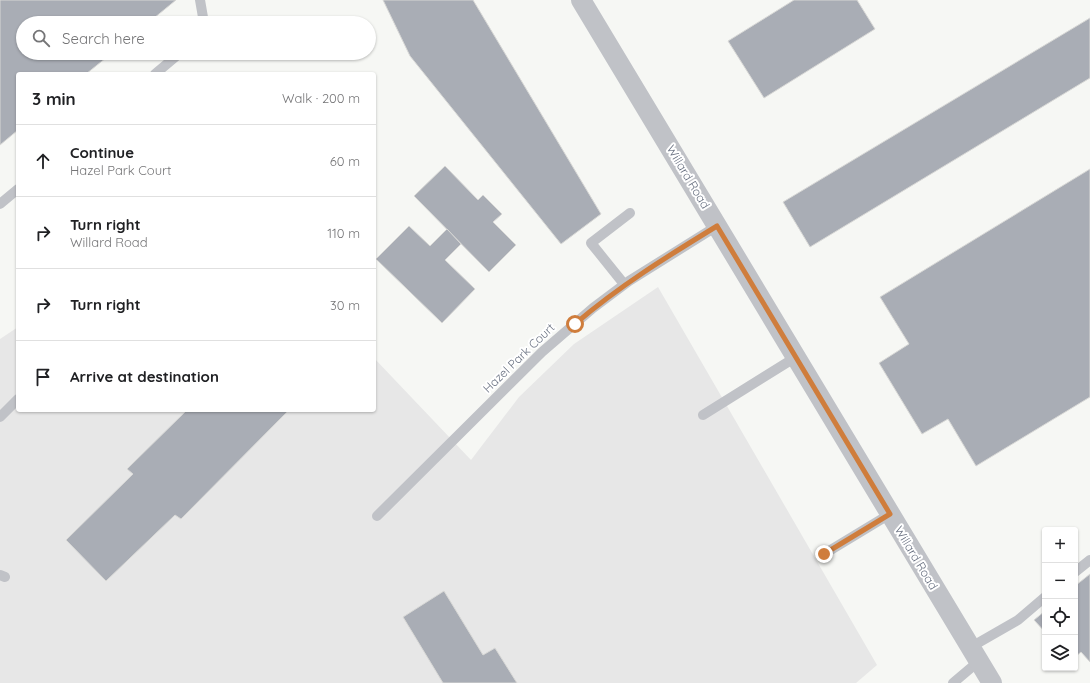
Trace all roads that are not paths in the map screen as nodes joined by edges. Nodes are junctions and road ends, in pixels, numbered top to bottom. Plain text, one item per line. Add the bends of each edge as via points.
1 (200, 0) edge
2 (581, 0) edge
3 (203, 16) edge
4 (172, 60) edge
5 (157, 72) edge
6 (16, 190) edge
7 (0, 204) edge
8 (630, 213) dead end
9 (717, 226) junction
10 (624, 284) junction
11 (796, 357) junction
12 (16, 401) edge
13 (703, 415) dead end
14 (0, 417) edge
15 (890, 514) junction
16 (377, 516) dead end
17 (824, 554) dead end
18 (1090, 560) edge
19 (1078, 570) edge
20 (1043, 599) edge
21 (975, 654) junction
22 (953, 683) edge
23 (992, 683) edge

1 - 3 lane
2 - 9 street, Willard Road
4 - 5 lane
6 - 7 lane
8 - 10 lane via 591,242
9 - 10 lane, Hazel Park Court
9 - 11 street, Willard Road
10 - 16 lane, Hazel Park Court via 542,352
11 - 13 lane
11 - 15 street, Willard Road
12 - 14 lane
15 - 17 lane
15 - 21 street, Willard Road
18 - 19 lane
20 - 21 lane
21 - 22 lane
21 - 23 street, Willard Road

